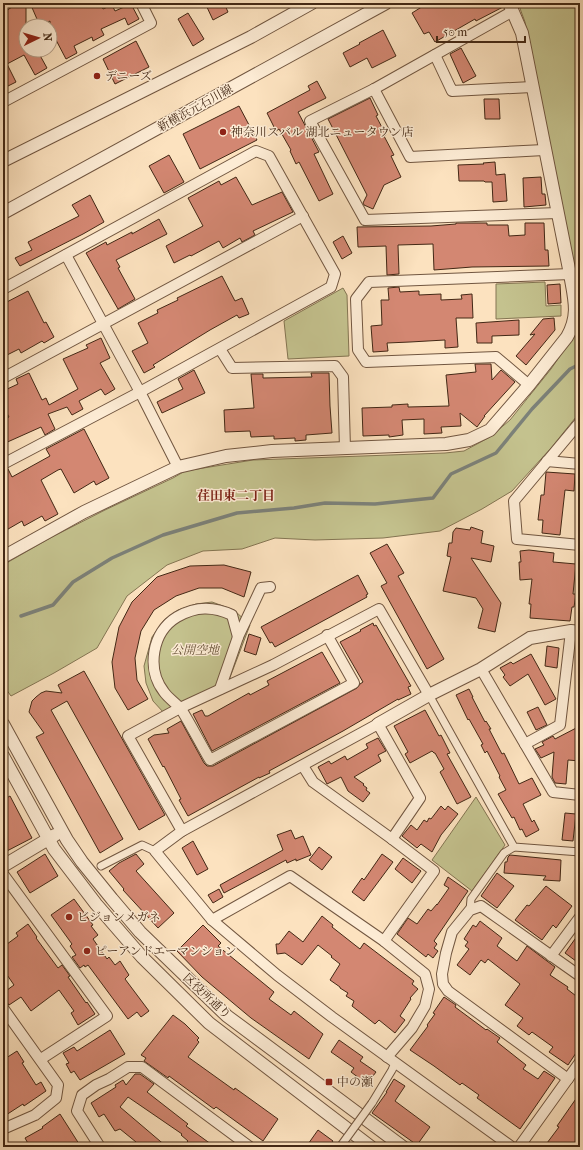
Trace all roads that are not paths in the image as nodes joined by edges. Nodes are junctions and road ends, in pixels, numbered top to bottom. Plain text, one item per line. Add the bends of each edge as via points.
1 (141, 3) edge
2 (312, 3) edge
3 (386, 3) edge
4 (511, 7) edge
5 (435, 55) junction
6 (532, 87) junction
7 (374, 89) junction
8 (3, 102) edge
9 (544, 150) junction
10 (3, 161) edge
11 (558, 213) junction
12 (3, 214) edge
13 (303, 216) junction
14 (66, 255) junction
15 (570, 274) junction
16 (3, 289) edge
17 (103, 325) junction
18 (220, 349) junction
19 (3, 378) edge
20 (529, 385) junction
21 (140, 392) junction
22 (580, 422) edge
23 (345, 448) junction
24 (546, 461) junction
25 (3, 464) edge
26 (580, 464) edge
27 (178, 467) junction
28 (580, 545) edge
29 (3, 557) edge
30 (270, 587) dead end
31 (575, 632) edge
32 (327, 635) junction
33 (238, 637) junction
34 (481, 668) junction
35 (220, 689) junction
36 (429, 695) junction
37 (180, 708) junction
38 (3, 724) edge
39 (378, 724) junction
40 (525, 744) junction
41 (3, 756) edge
42 (303, 766) dead end
43 (580, 795) edge
44 (62, 831) junction
45 (182, 831) junction
46 (48, 839) junction
47 (392, 839) junction
48 (514, 847) junction
49 (155, 851) junction
50 (580, 852) edge
51 (3, 866) edge
52 (101, 866) dead end
53 (3, 874) edge
54 (470, 910) junction
55 (580, 916) edge
56 (212, 920) junction
57 (384, 941) junction
58 (552, 956) junction
59 (580, 976) edge
60 (3, 1008) edge
61 (41, 1058) junction
62 (391, 1060) junction
63 (580, 1062) edge
64 (568, 1078) junction
65 (3, 1129) edge
66 (100, 1147) edge
67 (250, 1147) edge
68 (340, 1147) edge
69 (372, 1147) edge
70 (403, 1147) edge
71 (512, 1147) edge
72 (519, 1147) edge

1 - 8 street via 150,23
2 - 10 street via 251,37
3 - 12 street, 新横浜元石川線
4 - 5 street
4 - 6 street via 522,33
5 - 6 street via 452,91
5 - 7 street
6 - 9 street
7 - 9 street via 410,157
7 - 11 street via 310,121 364,220
9 - 11 street
11 - 15 street
13 - 14 street via 269,156 256,151
13 - 17 street
13 - 18 street via 335,274 331,287
14 - 16 street
14 - 17 street
15 - 20 street via 576,310 572,328
15 - 20 street via 369,282 356,299 358,350 366,362 496,357
17 - 19 street
17 - 21 street
18 - 21 street
18 - 23 street via 232,368 335,366 343,377
20 - 23 street via 490,430 469,440 446,444
21 - 25 street
21 - 27 street
22 - 24 street
23 - 27 street via 249,453
24 - 26 street
24 - 28 street via 514,501 517,539
27 - 29 street via 84,512
30 - 33 street via 261,588
31 - 34 street via 530,638
31 - 40 street via 560,725
32 - 35 street
32 - 36 street via 379,609
32 - 37 street via 354,682 210,760
33 - 35 street
33 - 37 street via 232,615 219,609 202,608 186,612 171,621 160,634 155,648 156,677 163,692
34 - 36 street
34 - 40 street
35 - 37 street
36 - 39 street
36 - 48 street
37 - 45 street via 128,736
38 - 44 street, 区役所通り
39 - 45 street
39 - 47 street via 420,798
40 - 43 street via 553,792
41 - 46 street, 区役所通り
42 - 47 street via 313,782
44 - 46 street
44 - 70 street, 区役所通り via 82,862 140,932 227,1016
45 - 49 street
46 - 51 street
46 - 69 street, 区役所通り via 96,904 142,957 209,1023
47 - 57 street via 434,871
48 - 50 street
48 - 54 street via 504,853 471,899
49 - 52 street via 142,845
49 - 56 street
53 - 61 street via 107,1016
54 - 58 street via 481,906
54 - 64 street via 452,932 442,974 443,984 448,991
55 - 58 street
56 - 57 street via 290,876
56 - 62 street via 277,975
57 - 62 street via 425,974 429,989 425,1006
58 - 59 street
60 - 61 street
61 - 65 street via 58,1084 56,1098 35,1115
62 - 68 street, bridge via 392,1070
62 - 71 street
63 - 64 street
64 - 72 street
66 - 67 street via 77,1111 82,1095 128,1067 142,1067

